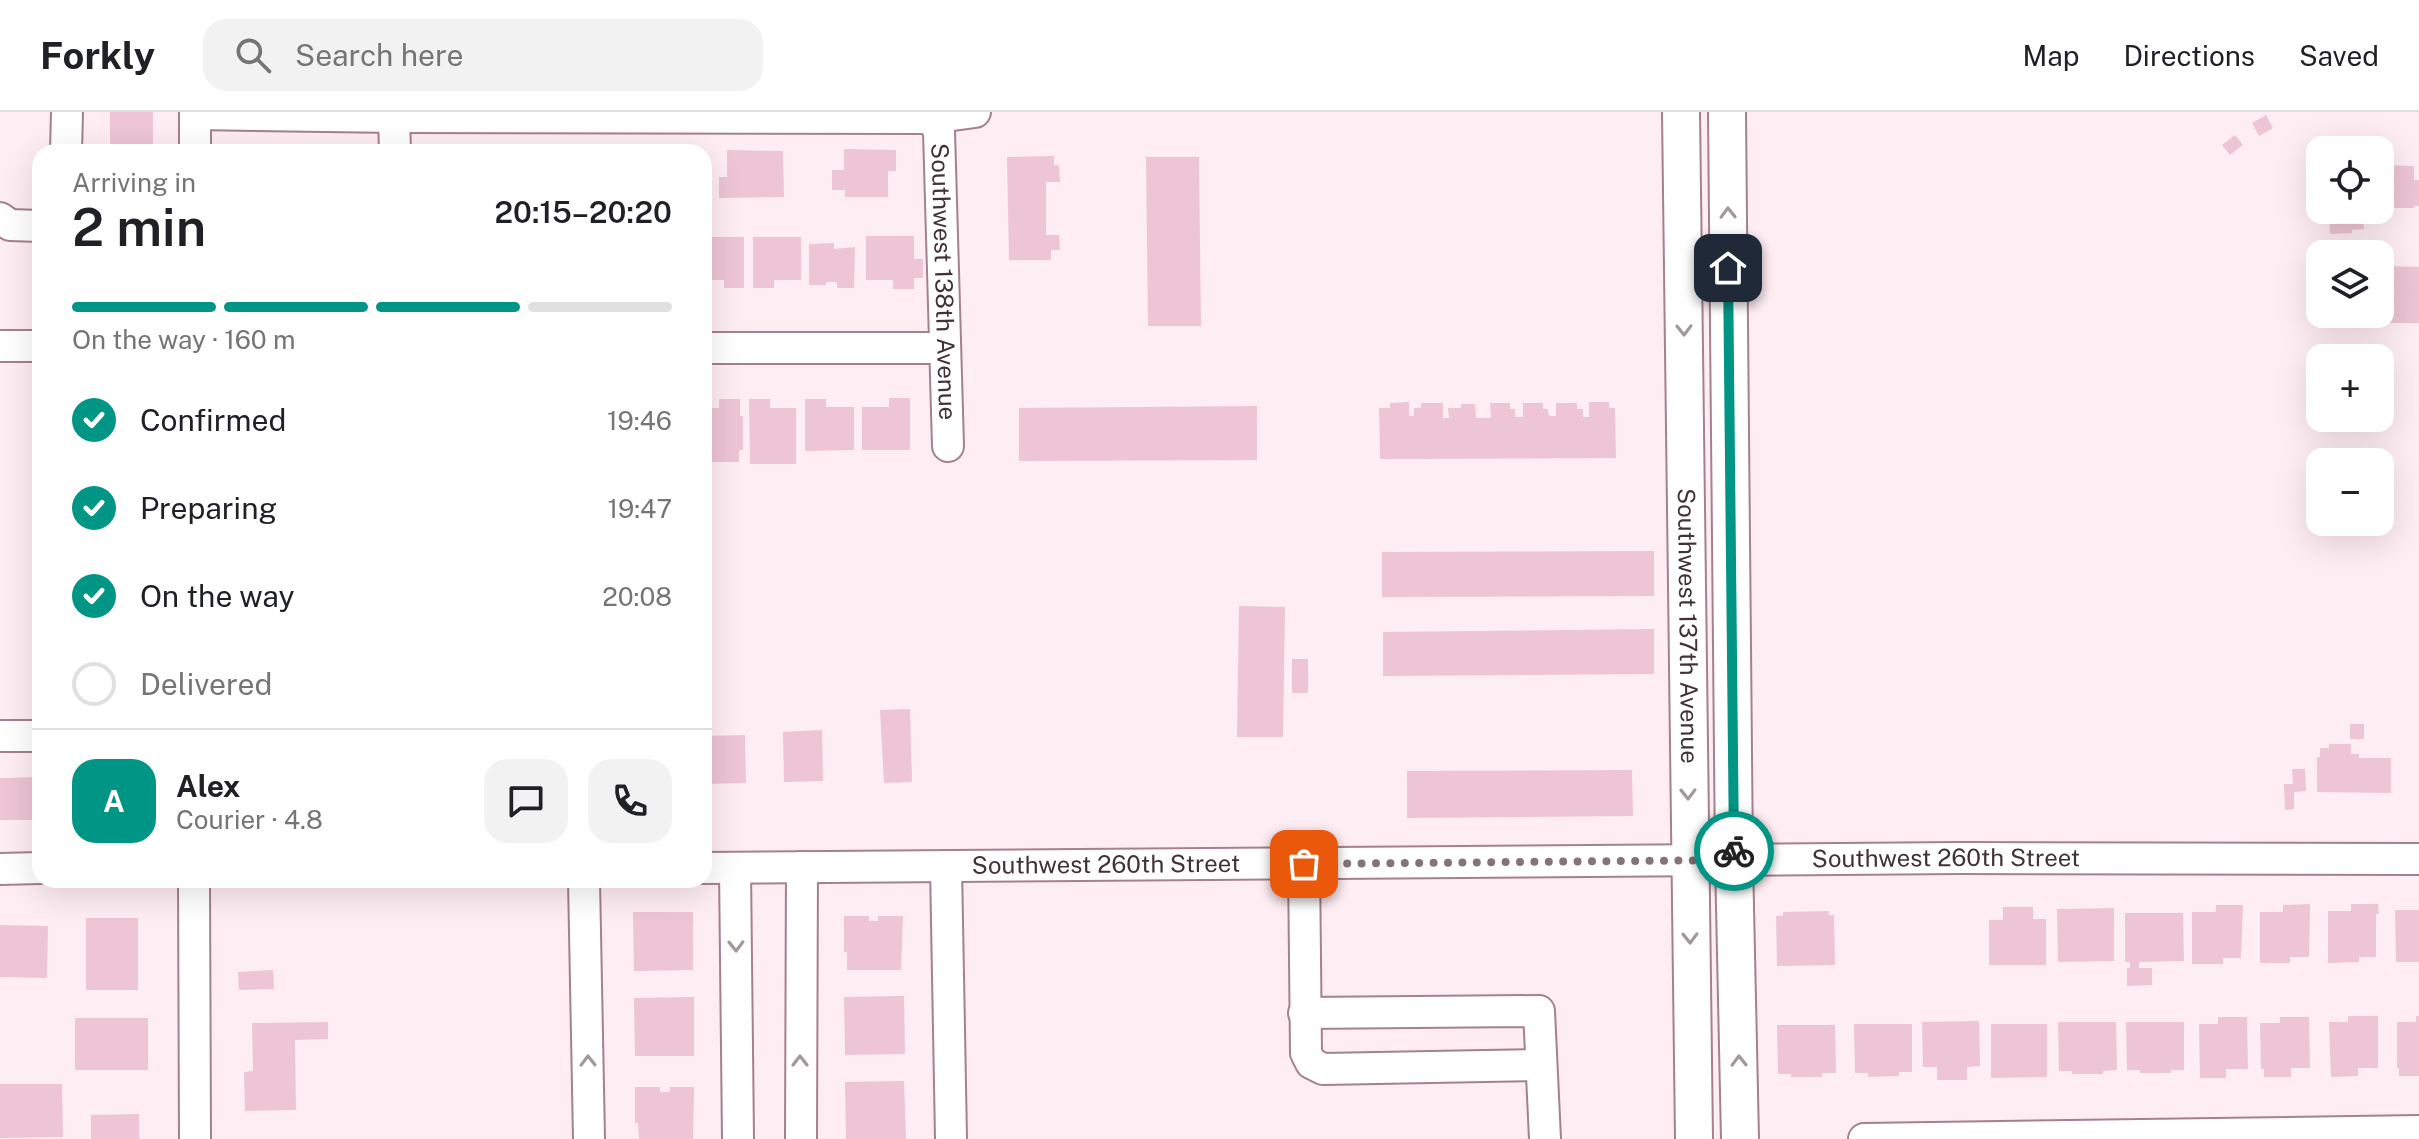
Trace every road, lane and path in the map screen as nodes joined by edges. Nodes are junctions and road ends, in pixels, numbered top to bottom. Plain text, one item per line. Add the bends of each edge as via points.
1 (67, 112) edge
2 (975, 112) edge
3 (1681, 112) edge
4 (1727, 112) edge
5 (195, 113) edge
6 (394, 117) junction
7 (931, 118) junction
8 (66, 144) edge
9 (195, 144) edge
10 (395, 144) edge
11 (0, 218) edge
12 (32, 226) edge
13 (0, 346) edge
14 (32, 346) edge
15 (712, 348) edge
16 (945, 348) junction
17 (948, 446) dead end
18 (0, 736) edge
19 (32, 736) edge
20 (2419, 859) edge
21 (1689, 860) junction
22 (1734, 860) junction
23 (1304, 864) junction
24 (946, 866) junction
25 (802, 867) junction
26 (32, 868) edge
27 (712, 868) edge
28 (735, 868) junction
29 (0, 869) edge
30 (194, 888) edge
31 (584, 888) edge
32 (1304, 1013) junction
33 (1541, 1065) junction
34 (2419, 1131) edge
35 (2342, 1136) edge
36 (2024, 1137) edge
37 (195, 1139) edge
38 (589, 1139) edge
39 (738, 1139) edge
40 (801, 1139) edge
41 (951, 1139) edge
42 (1545, 1139) edge
43 (1694, 1139) edge
44 (1740, 1139) edge
45 (1864, 1139) edge

1 - 8 street
2 - 7 street
3 -> 21 main road, Southwest 137th Avenue
22 -> 4 main road, Southwest 137th Avenue
5 - 6 street
5 - 9 street
6 - 7 street
6 - 10 street
7 - 16 street, Southwest 138th Avenue via 939,131
11 - 12 street via 10,225
13 - 14 street
15 - 16 street
16 - 17 street, Southwest 138th Avenue
18 - 19 street
20 - 22 street, Southwest 260th Street
21 - 22 street, Southwest 260th Street
21 - 23 street, Southwest 260th Street
21 -> 43 main road, Southwest 137th Avenue
44 -> 22 main road, Southwest 137th Avenue
23 - 24 street, Southwest 260th Street
23 - 32 street
24 - 25 street, Southwest 260th Street
24 - 41 street
25 - 28 street, Southwest 260th Street
40 -> 25 street
26 - 29 street
27 - 28 street, Southwest 260th Street
28 -> 39 street
30 - 37 street
38 -> 31 street
32 - 33 street via 1306,1053 1323,1069
32 - 33 street via 1539,1011
33 - 42 street
34 - 35 street
35 - 36 street
36 - 45 street

